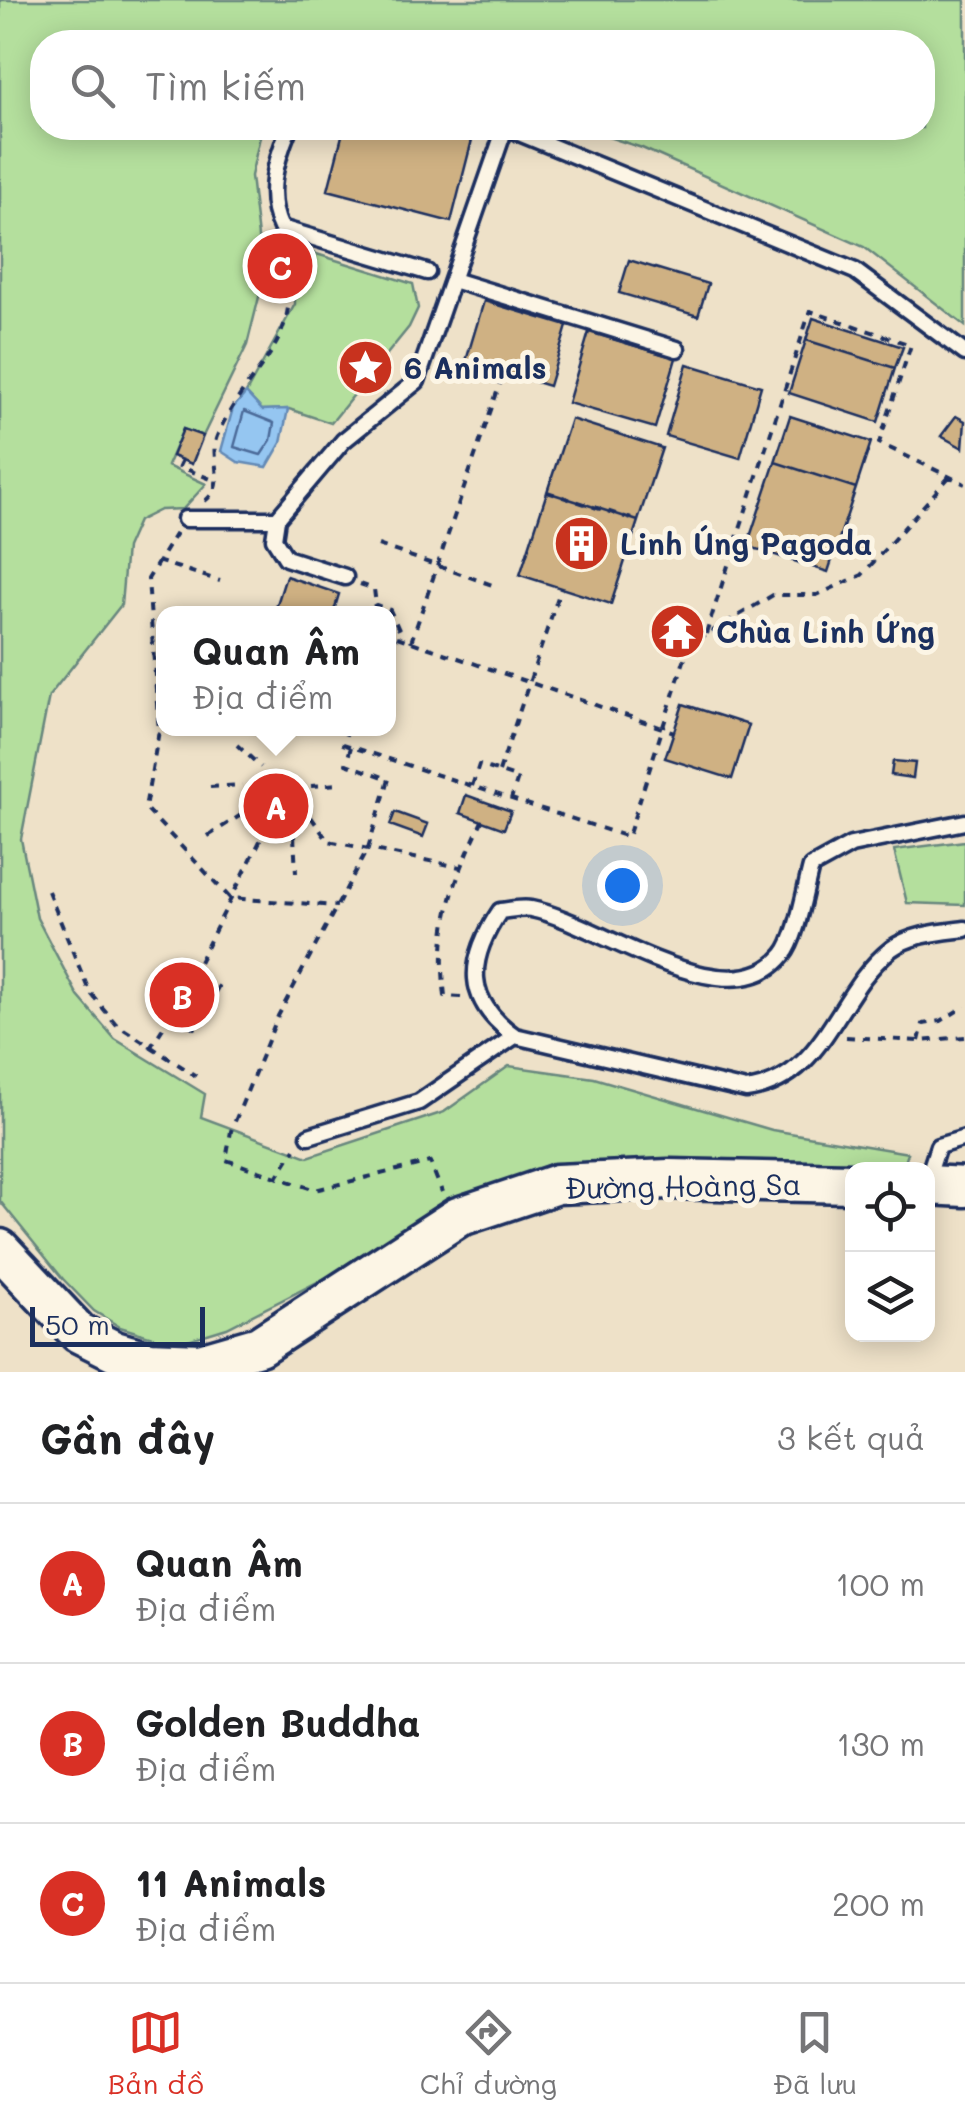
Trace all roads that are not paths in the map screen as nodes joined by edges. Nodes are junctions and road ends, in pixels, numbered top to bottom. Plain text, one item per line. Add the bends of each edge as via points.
1 (285, 140) edge
2 (502, 140) edge
3 (535, 140) edge
4 (427, 272) dead end
5 (453, 280) junction
6 (677, 349) dead end
7 (965, 353) edge
8 (185, 518) road end
9 (277, 519) junction
10 (346, 577) road end
11 (965, 822) edge
12 (965, 928) edge
13 (516, 1036) junction
14 (310, 1136) road end
15 (965, 1138) edge
16 (933, 1162) edge
17 (845, 1183) edge
18 (935, 1185) edge
19 (965, 1187) edge
20 (0, 1249) edge

1 - 4 lane via 272,188 282,228
2 - 5 lane
3 - 7 lane via 855,272
5 - 6 lane
5 - 9 lane via 417,381 343,440
8 - 9 lane
9 - 10 lane via 274,539 286,558
11 - 13 lane via 851,845 812,866 786,952 765,972 742,978 688,972 530,909 500,911 481,940 475,981 490,1018
12 - 13 lane via 894,947 792,1075 772,1086 746,1090
13 - 14 lane via 419,1102
15 - 16 lane via 938,1146
17 - 20 main road, Đường Hoàng Sa via 558,1184 458,1218 258,1346 182,1364 115,1351 79,1332
18 - 19 main road

